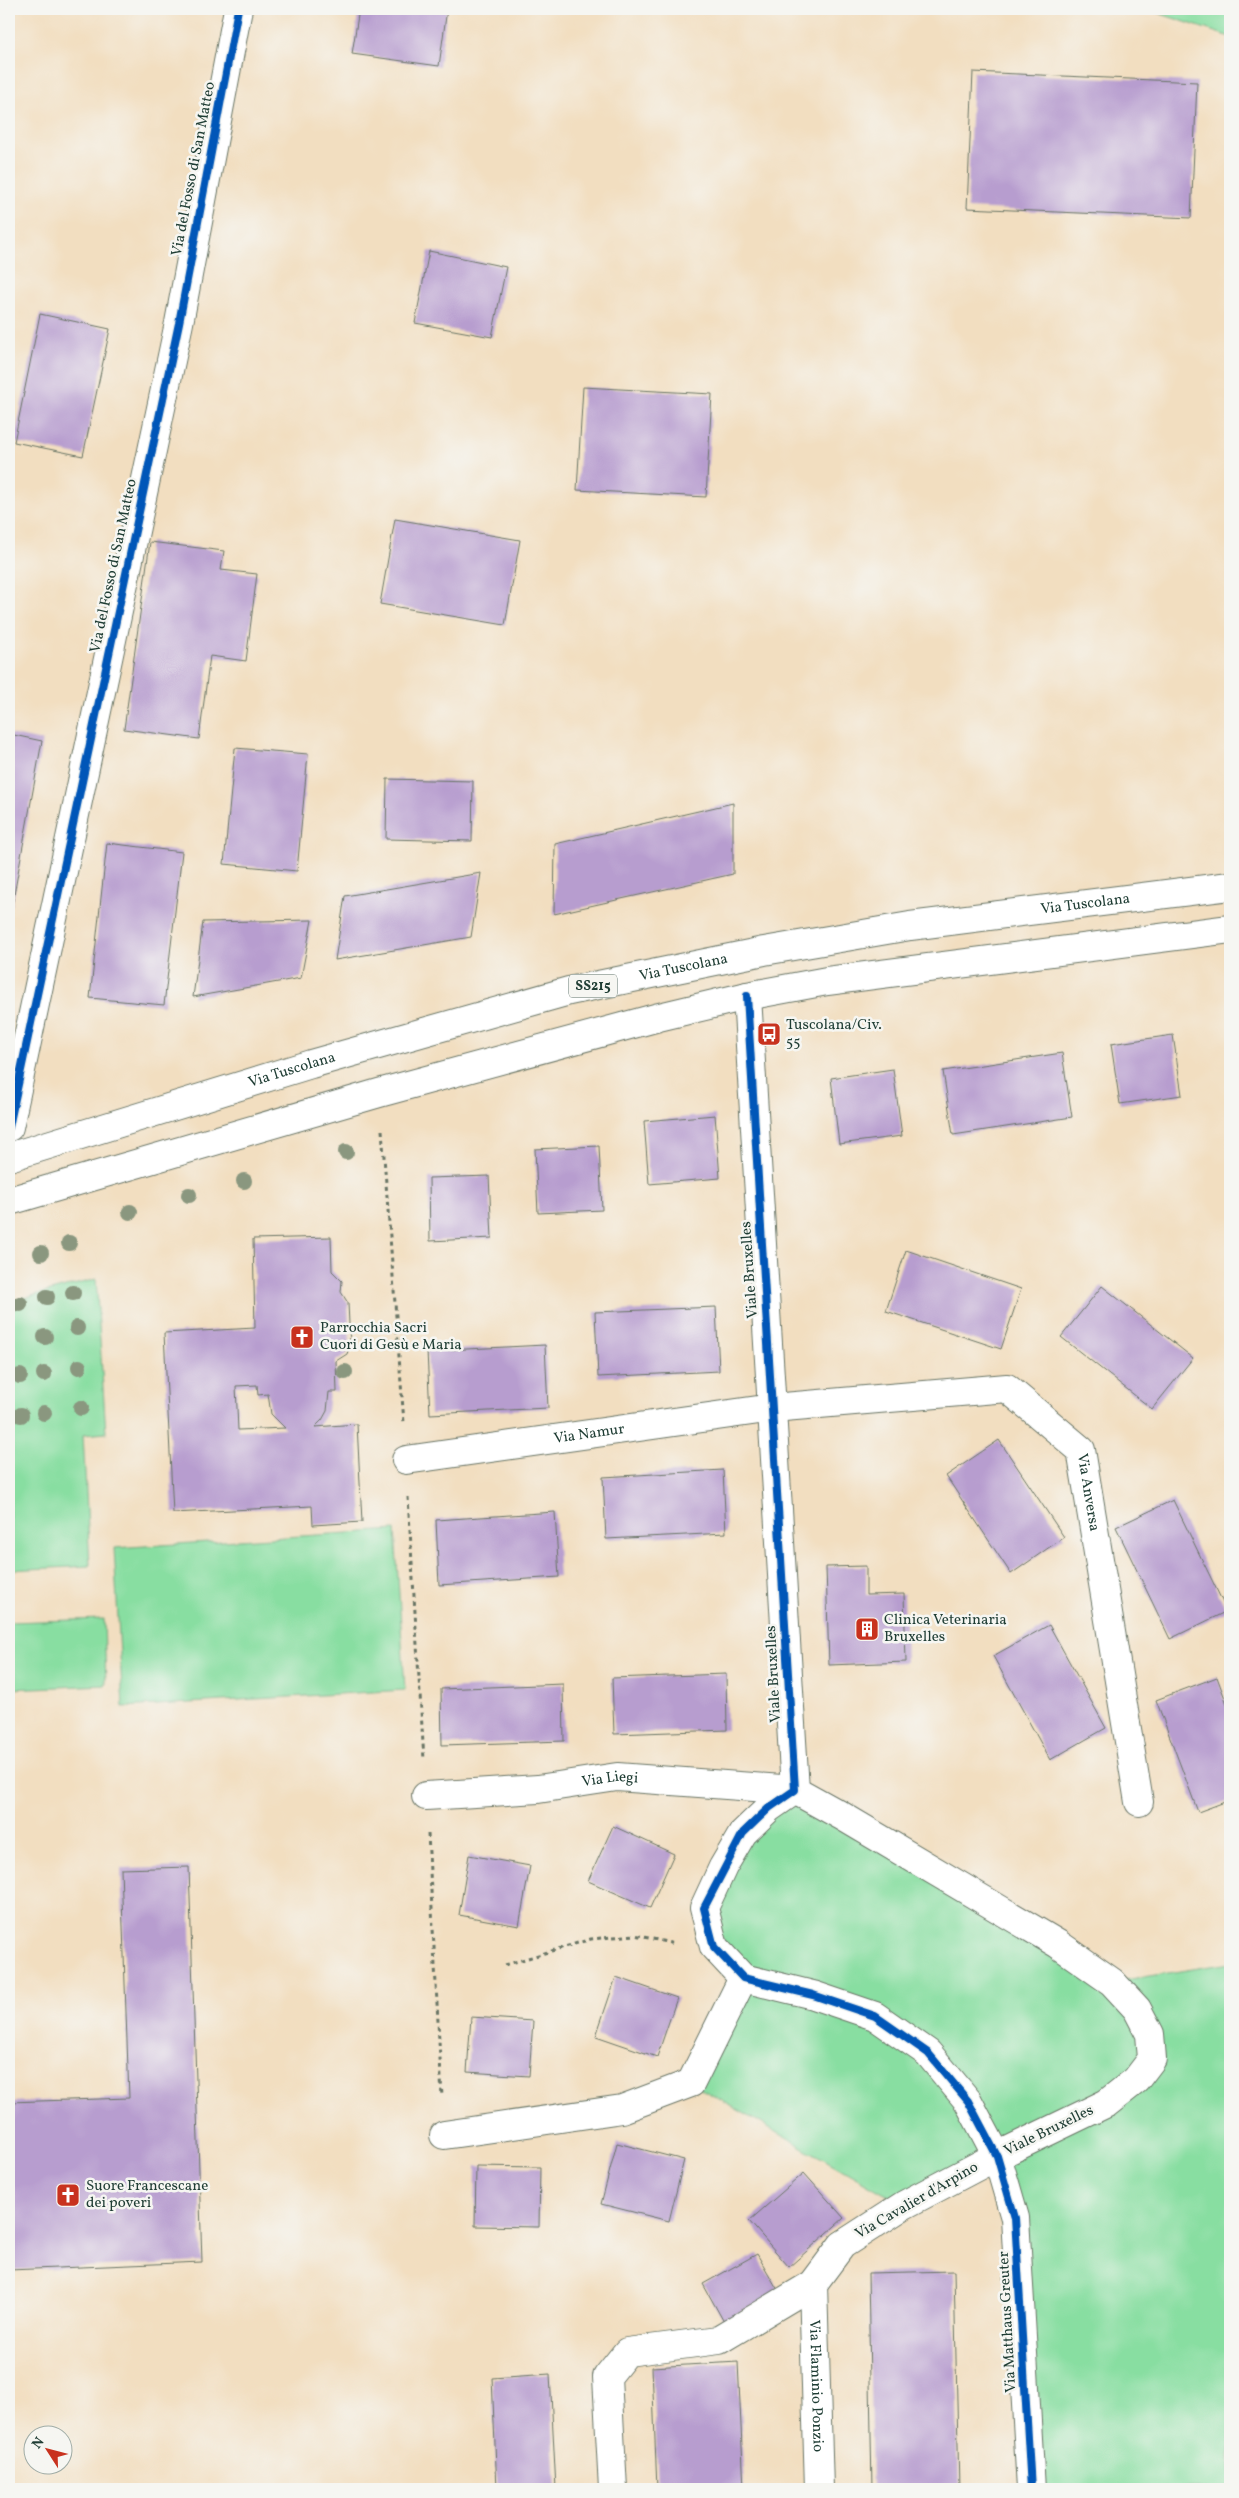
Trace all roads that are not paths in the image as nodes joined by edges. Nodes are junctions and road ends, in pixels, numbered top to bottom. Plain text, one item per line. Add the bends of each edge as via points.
1 (238, 9) edge
2 (1230, 886) edge
3 (1230, 928) edge
4 (747, 996) junction
5 (9, 1127) edge
6 (9, 1157) edge
7 (9, 1200) edge
8 (772, 1408) junction
9 (406, 1460) road end
10 (795, 1790) junction
11 (426, 1796) road end
12 (1139, 1802) dead end
13 (743, 1978) junction
14 (444, 2135) road end
15 (996, 2156) junction
16 (814, 2284) junction
17 (613, 2489) edge
18 (819, 2489) edge
19 (1031, 2489) edge

1 - 5 street, Via del Fosso di San Matteo via 179,323
2 - 6 street, Via Tuscolana / SS215 via 910,926 764,951 569,992 311,1064
3 - 4 street via 827,981
4 - 7 street via 379,1093
4 - 8 street, Viale Bruxelles
8 - 9 street, Via Namur
8 - 10 street, Viale Bruxelles
8 - 12 street, Via Anversa via 1007,1388 1082,1450
10 - 11 street, Via Liegi via 617,1777 538,1789
10 - 13 street via 769,1808 743,1833 704,1908 714,1947
10 - 15 street, Viale Bruxelles via 1058,1944 1112,1982 1137,2009 1150,2034 1152,2059 1136,2080 1106,2103
13 - 14 street via 690,2083 622,2109
13 - 15 street, Viale Bruxelles via 814,1995 875,2016 928,2053 968,2101
15 - 16 street, Via Cavalier d'Arpino via 904,2205 842,2246
15 - 19 street, Via Matthaus Greuter via 1015,2218
16 - 17 street, Via Cavalier d'Arpino via 720,2340 627,2352 607,2377
16 - 18 street, Via Flaminio Ponzio

